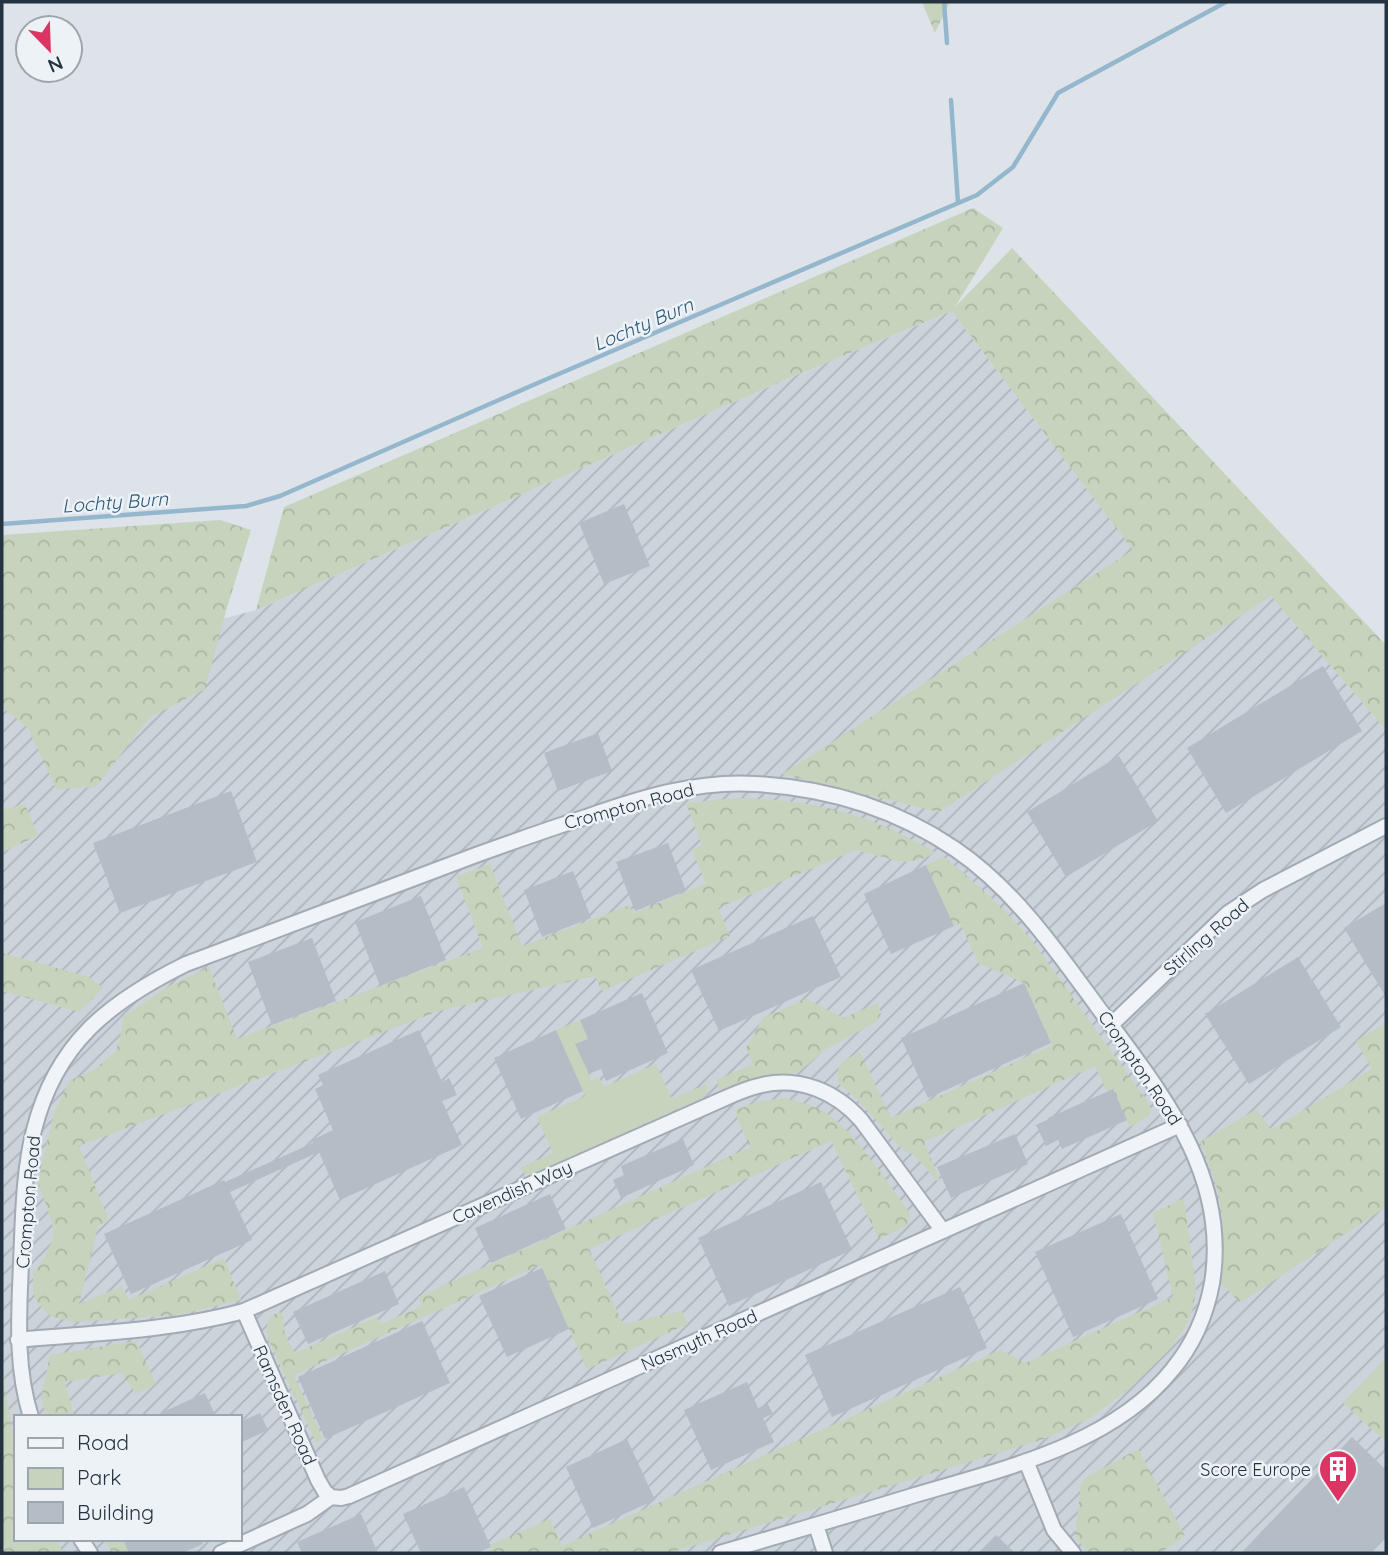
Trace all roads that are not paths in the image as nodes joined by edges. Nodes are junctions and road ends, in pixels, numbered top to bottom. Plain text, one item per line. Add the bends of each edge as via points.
1 (1386, 826) edge
2 (1111, 1024) junction
3 (1180, 1125) junction
4 (943, 1231) junction
5 (244, 1311) junction
6 (18, 1340) junction
7 (31, 1415) edge
8 (1026, 1461) junction
9 (331, 1497) junction
10 (816, 1525) junction
11 (220, 1553) edge
12 (720, 1553) edge
13 (825, 1553) edge
14 (1073, 1553) edge

1 - 2 street, Stirling Road via 1228,913
2 - 3 street, Crompton Road
2 - 6 street, Crompton Road via 1028,916 987,874 952,847 899,818 842,797 750,783 650,796 518,839 186,964 106,1012 59,1066 33,1132
3 - 4 street, Nasmyth Road
3 - 8 street, Crompton Road via 1203,1175 1215,1233 1210,1297 1200,1326 1172,1370 1142,1400 1088,1435
4 - 5 street, Cavendish Way via 847,1106 811,1086 775,1083 721,1100
4 - 9 street, Nasmyth Road via 349,1496
5 - 6 street, Cavendish Way via 177,1325
5 - 9 street, Ramsden Road via 318,1480
6 - 7 street, Crompton Road
8 - 10 street, Crompton Road
8 - 14 street via 1054,1530
9 - 11 street, Nasmyth Road via 307,1514
10 - 12 street, Crompton Road
10 - 13 street

